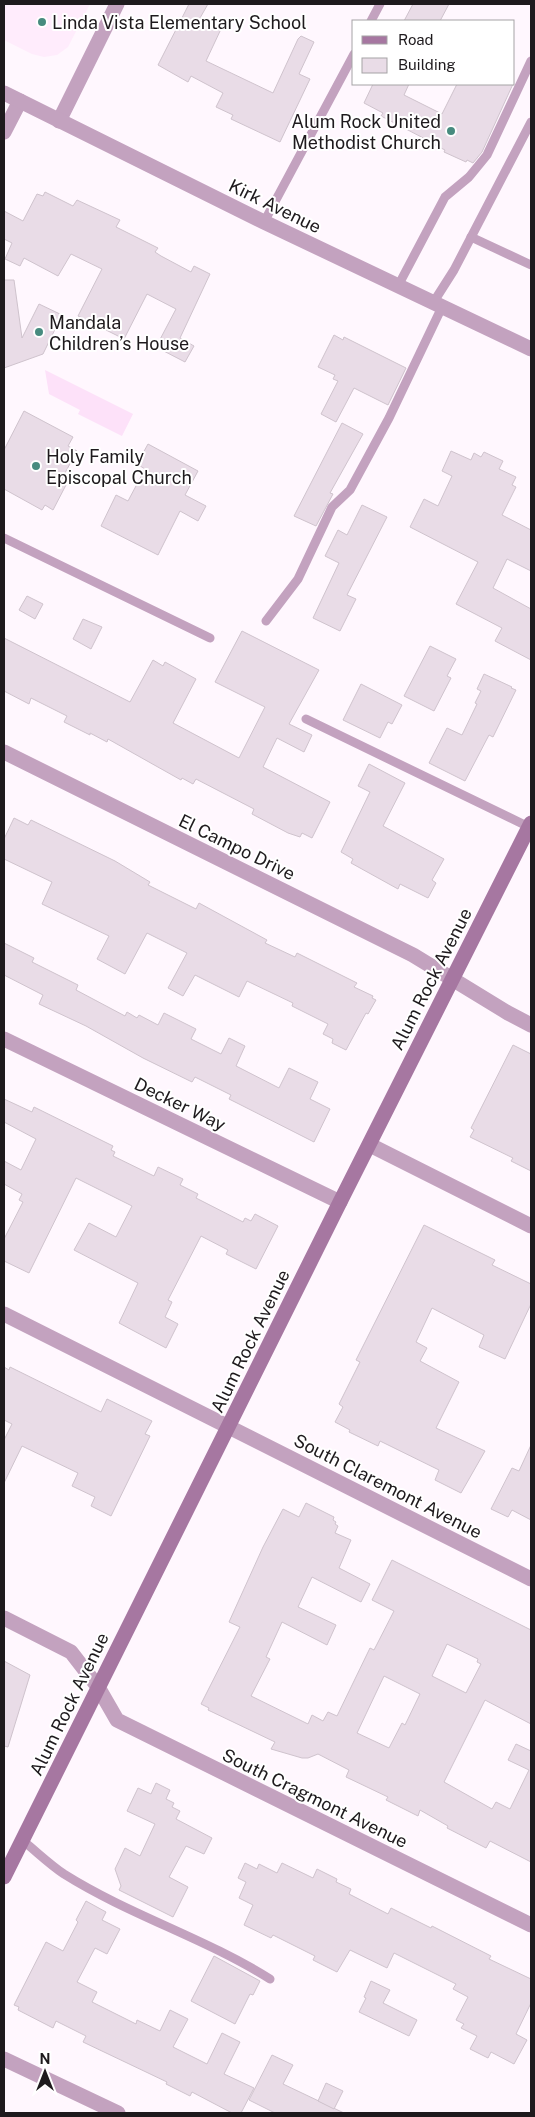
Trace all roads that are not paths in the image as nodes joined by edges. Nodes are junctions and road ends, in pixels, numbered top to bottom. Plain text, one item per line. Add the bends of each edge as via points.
1 (117, 4) edge
2 (380, 4) edge
3 (372, 20) edge
4 (352, 58) edge
5 (531, 61) edge
6 (4, 93) edge
7 (20, 101) junction
8 (59, 121) junction
9 (531, 122) edge
10 (4, 132) edge
11 (264, 222) junction
12 (471, 237) junction
13 (531, 265) edge
14 (398, 286) junction
15 (438, 305) junction
16 (531, 349) edge
17 (4, 538) edge
18 (266, 621) dead end
19 (210, 638) dead end
20 (306, 719) dead end
21 (4, 752) edge
22 (530, 825) edge
23 (452, 979) junction
24 (531, 1025) edge
25 (4, 1039) edge
26 (370, 1145) junction
27 (340, 1202) junction
28 (531, 1226) edge
29 (4, 1314) edge
30 (229, 1426) junction
31 (531, 1579) edge
32 (4, 1618) edge
33 (98, 1687) junction
34 (22, 1840) junction
35 (4, 1877) edge
36 (531, 1925) edge
37 (270, 1979) dead end
38 (4, 2059) edge
39 (118, 2113) edge

1 - 8 street
2 - 3 lane
4 - 11 lane
5 - 14 lane via 487,155 469,177 445,197
6 - 7 street, Kirk Avenue
7 - 8 street, Kirk Avenue
7 - 10 street
8 - 11 street, Kirk Avenue
9 - 12 lane
11 - 14 street, Kirk Avenue
12 - 13 lane
12 - 15 lane
14 - 15 street, Kirk Avenue
15 - 16 street, Kirk Avenue
15 - 18 lane via 389,418 350,490 332,507 298,579
17 - 19 lane
20 - 22 lane
21 - 23 street, El Campo Drive via 404,950
22 - 23 main road, Alum Rock Avenue
23 - 24 street, El Campo Drive
23 - 26 main road, Alum Rock Avenue
25 - 27 street, Decker Way
26 - 27 main road, Alum Rock Avenue
26 - 28 street
27 - 30 main road, Alum Rock Avenue
29 - 30 street, South Claremont Avenue
30 - 31 street, South Claremont Avenue
30 - 33 main road, Alum Rock Avenue
32 - 33 street, South Cragmont Avenue via 71,1652
33 - 34 main road, Alum Rock Avenue
33 - 36 street, South Cragmont Avenue via 117,1720
34 - 35 main road, Alum Rock Avenue
34 - 37 lane via 62,1873 247,1964
38 - 39 street

